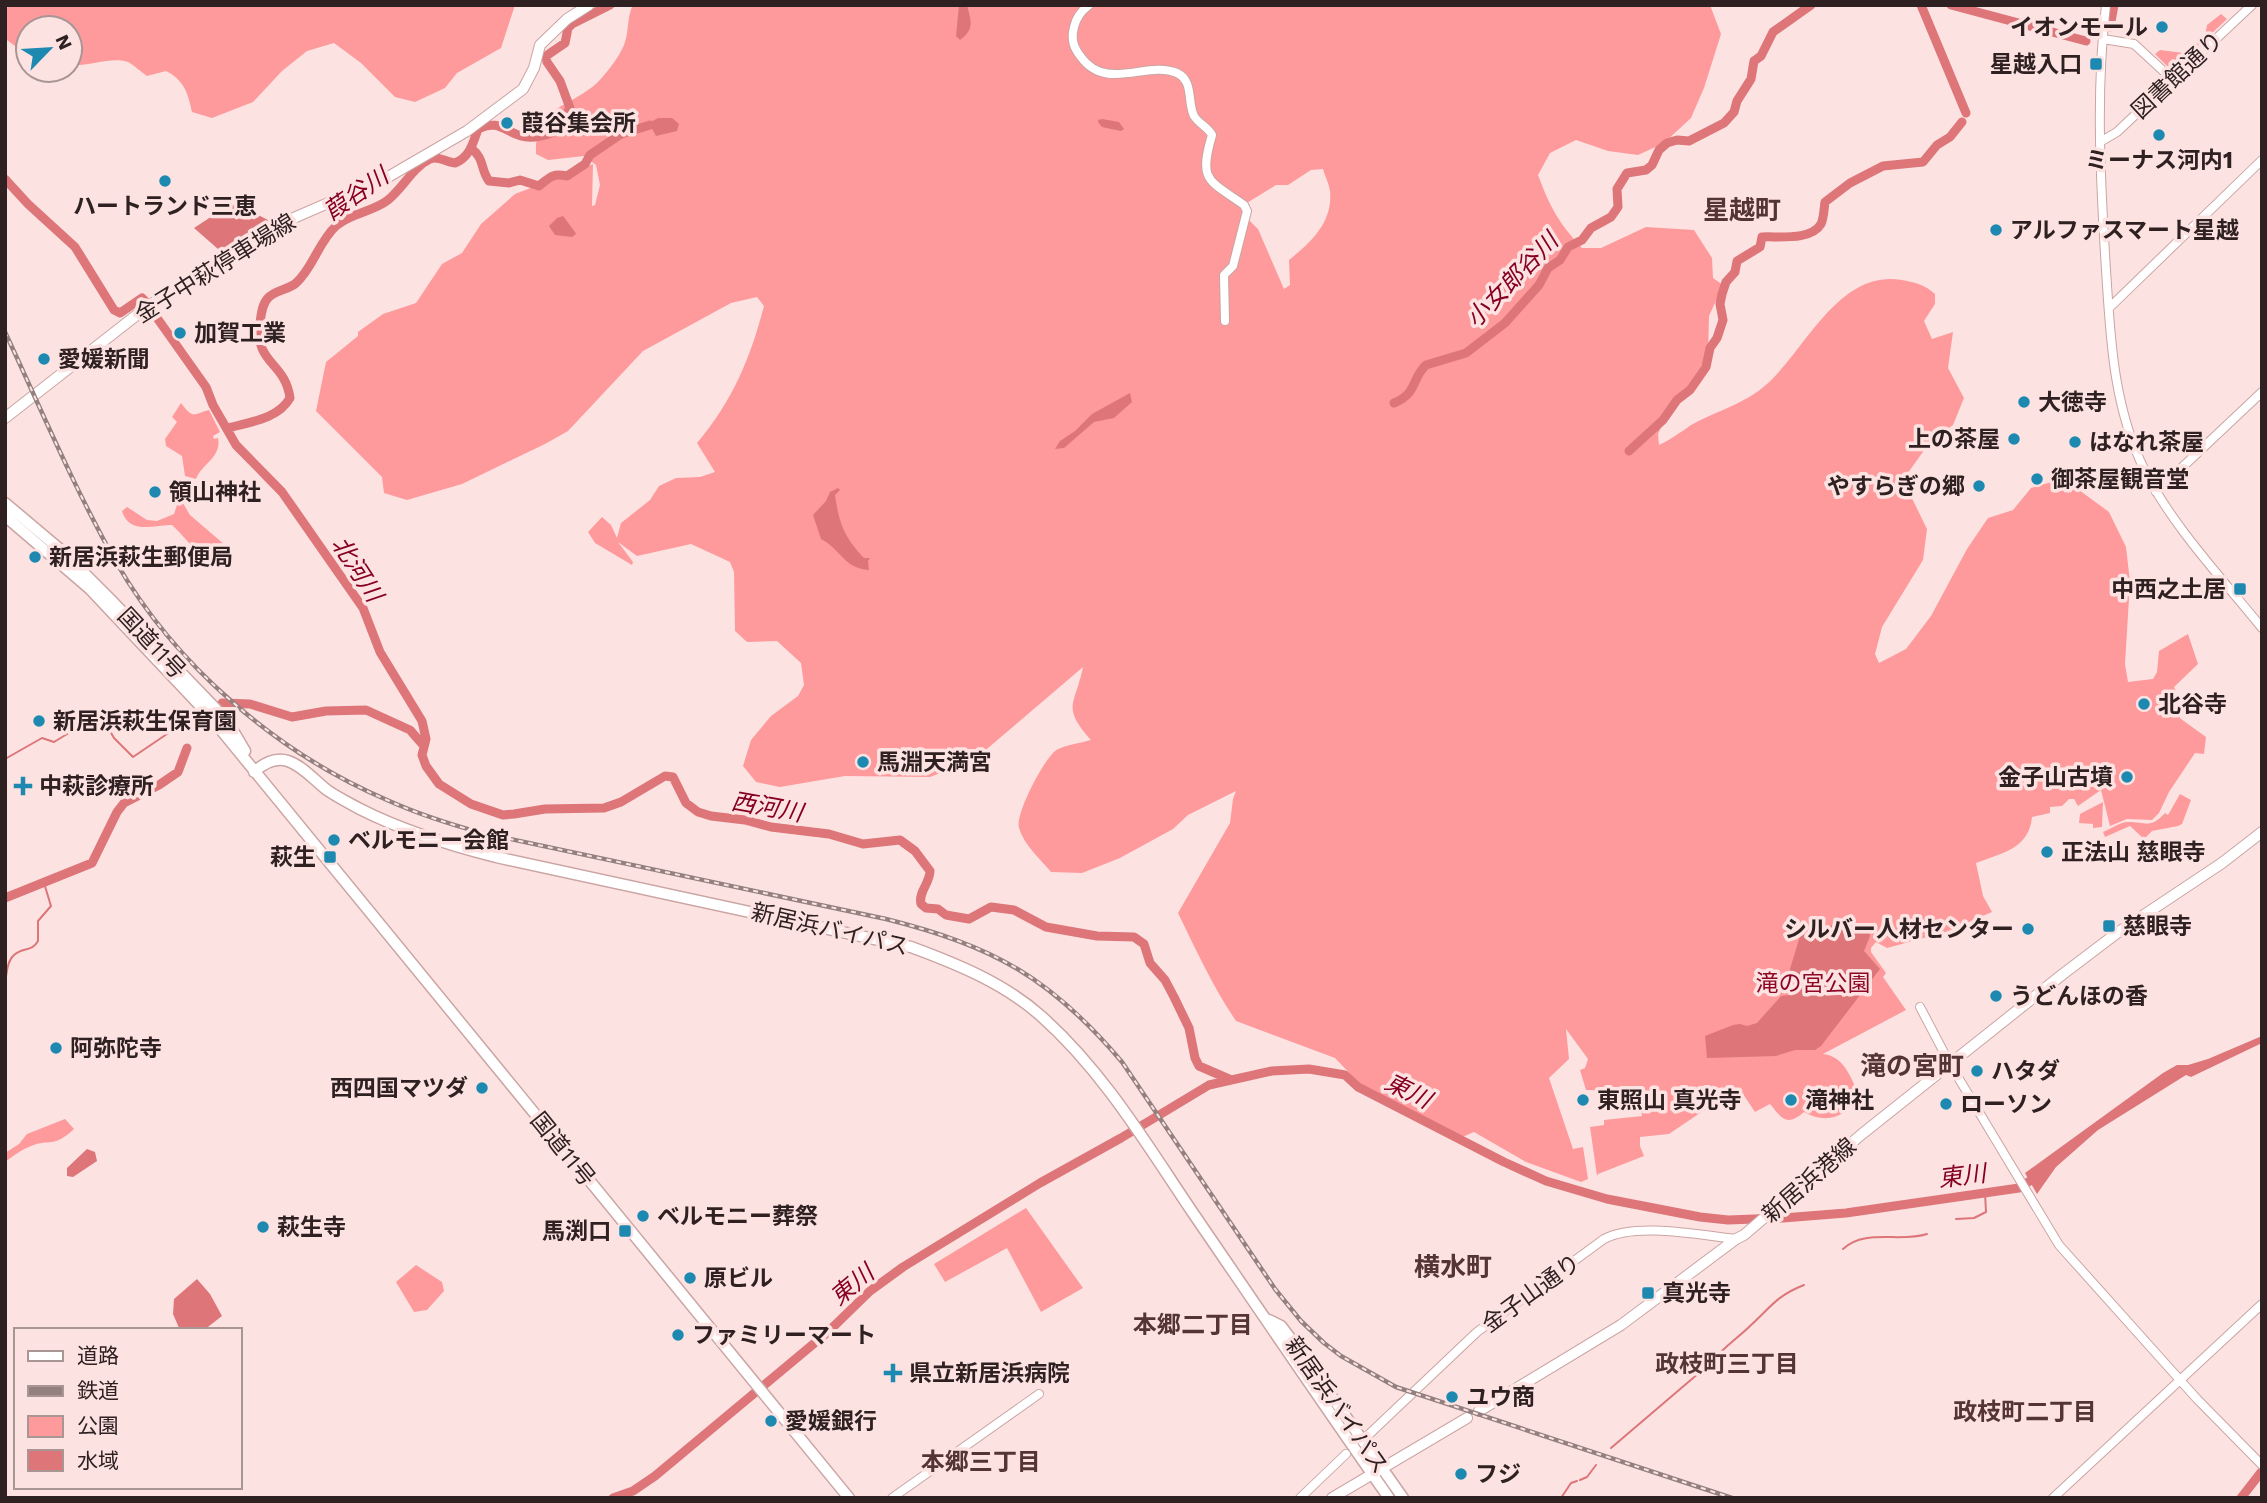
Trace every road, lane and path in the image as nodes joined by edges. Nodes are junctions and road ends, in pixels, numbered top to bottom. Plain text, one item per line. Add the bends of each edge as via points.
1 (589, 5) edge
2 (1088, 5) edge
3 (2106, 5) edge
4 (2252, 5) edge
5 (2103, 40) junction
6 (2172, 79) junction
7 (2100, 142) junction
8 (2262, 160) edge
9 (2109, 309) junction
10 (1225, 321) dead end
11 (2262, 393) edge
12 (5, 418) edge
13 (2156, 492) junction
14 (5, 503) edge
15 (5, 516) edge
16 (2262, 628) edge
17 (256, 770) junction
18 (2262, 832) edge
19 (1920, 1007) dead end
20 (1950, 1064) junction
21 (1735, 1239) junction
22 (2262, 1304) edge
23 (1266, 1319) junction
24 (2180, 1380) junction
25 (1039, 1394) dead end
26 (1479, 1411) dead end
27 (1467, 1418) dead end
28 (1363, 1440) junction
29 (1346, 1454) dead end
30 (2261, 1464) edge
31 (1378, 1472) junction
32 (849, 1498) edge
33 (892, 1498) edge
34 (1300, 1498) edge
35 (1332, 1498) edge
36 (1389, 1498) edge
37 (1403, 1498) edge
38 (2053, 1498) edge

1 - 12 main road, 金子中萩停車場線 via 540,45 523,89 467,131 388,177 289,220 148,307
2 - 10 street via 1077,18 1072,36 1084,61 1104,72 1166,71 1184,78 1194,116 1212,135 1204,161 1210,181 1247,211 1233,266 1224,275
3 - 5 street
4 - 6 street, 図書館通り
5 - 6 street via 2134,44
5 - 7 street
6 - 7 street, 図書館通り via 2117,132
7 - 9 street
8 - 9 street
9 - 13 street via 2116,384 2128,431
11 - 13 street
13 - 16 street
14 - 17 highway, 国道11号 via 62,551 216,709
15 - 17 highway, 国道11号 via 90,589
17 - 23 highway, 新居浜バイパス via 274,760 289,762 359,809 454,846 911,947 1000,986 1040,1014 1083,1057
17 - 32 highway, 国道11号
18 - 20 main road, 新居浜港線 via 2117,933
19 - 20 street
20 - 21 main road, 新居浜港線
20 - 24 street via 2068,1257
21 - 26 main road, 新居浜港線 via 1621,1325
21 - 28 street, 金子山通り via 1630,1232 1604,1239 1477,1332
22 - 24 street
23 - 28 highway, 新居浜バイパス via 1280,1326
23 - 31 highway, 新居浜バイパス
24 - 30 street
24 - 38 street
25 - 33 street
27 - 31 main road
28 - 31 highway, 新居浜バイパス
29 - 34 street
31 - 35 main road
31 - 36 highway, 新居浜バイパス
31 - 37 highway, 新居浜バイパス

